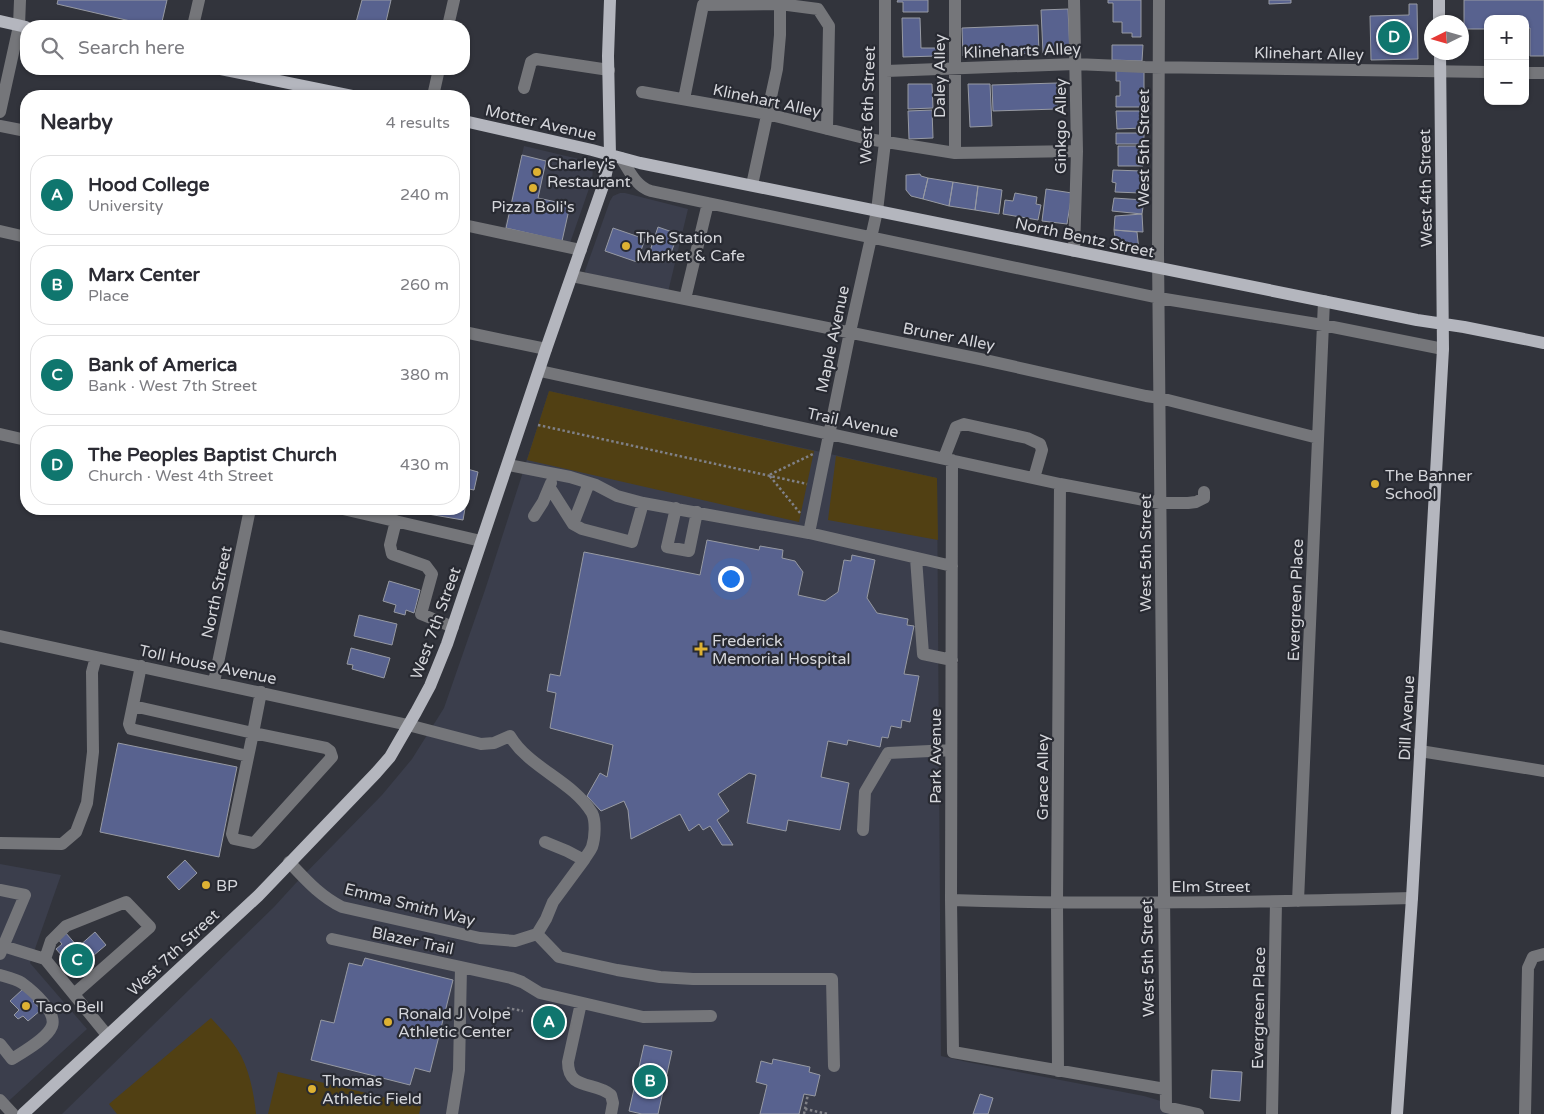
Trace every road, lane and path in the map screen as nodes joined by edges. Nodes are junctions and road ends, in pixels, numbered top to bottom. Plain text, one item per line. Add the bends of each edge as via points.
1 (20, 0) edge
2 (199, 0) edge
3 (454, 0) edge
4 (610, 0) edge
5 (885, 0) edge
6 (955, 0) edge
7 (1074, 0) edge
8 (1159, 0) edge
9 (1439, 0) edge
10 (780, 2) edge
11 (1439, 15) edge
12 (22, 20) edge
13 (194, 20) edge
14 (449, 20) edge
15 (0, 21) edge
16 (20, 25) edge
17 (20, 37) edge
18 (1440, 60) edge
19 (1076, 64) junction
20 (1160, 66) junction
21 (955, 69) junction
22 (609, 70) junction
23 (886, 71) junction
24 (1440, 71) junction
25 (1484, 72) edge
26 (1529, 73) edge
27 (1544, 73) edge
28 (248, 75) edge
29 (437, 75) edge
30 (524, 88) dead end
31 (315, 90) edge
32 (434, 90) edge
33 (642, 92) dead end
34 (684, 99) junction
35 (0, 112) edge
36 (767, 114) junction
37 (470, 122) edge
38 (0, 126) edge
39 (827, 129) junction
40 (20, 130) edge
41 (885, 142) junction
42 (1077, 151) junction
43 (955, 153) junction
44 (616, 156) junction
45 (752, 185) junction
46 (708, 203) junction
47 (877, 210) junction
48 (470, 226) edge
49 (0, 231) edge
50 (20, 236) edge
51 (871, 237) junction
52 (581, 250) junction
53 (1074, 251) junction
54 (1159, 269) junction
55 (572, 276) junction
56 (1159, 298) junction
57 (685, 299) junction
58 (1324, 301) junction
59 (1443, 324) junction
60 (1324, 325) junction
61 (850, 332) junction
62 (470, 333) edge
63 (1544, 342) edge
64 (546, 349) junction
65 (1443, 349) junction
66 (540, 371) junction
67 (1160, 398) junction
68 (538, 425) dead end
69 (0, 434) edge
70 (829, 434) junction
71 (1318, 438) junction
72 (20, 439) edge
73 (814, 454) dead end
74 (948, 460) junction
75 (508, 465) junction
76 (553, 474) junction
77 (769, 475) junction
78 (1034, 478) junction
79 (589, 483) junction
80 (807, 484) dead end
81 (1060, 484) junction
82 (550, 488) junction
83 (1204, 492) dead end
84 (643, 502) junction
85 (1160, 503) junction
86 (676, 508) junction
87 (697, 512) junction
88 (801, 514) dead end
89 (249, 515) edge
90 (378, 515) edge
91 (534, 516) dead end
92 (396, 521) junction
93 (573, 524) junction
94 (809, 533) junction
95 (481, 541) junction
96 (916, 558) junction
97 (952, 566) junction
98 (453, 627) junction
99 (0, 636) edge
100 (96, 657) junction
101 (952, 660) junction
102 (141, 666) junction
103 (214, 682) junction
104 (261, 692) junction
105 (134, 706) junction
106 (408, 725) junction
107 (253, 733) junction
108 (952, 750) junction
109 (1420, 751) junction
110 (248, 756) junction
111 (1544, 771) edge
112 (863, 830) dead end
113 (545, 842) dead end
114 (0, 843) edge
115 (584, 860) junction
116 (290, 862) junction
117 (0, 890) edge
118 (1412, 898) junction
119 (951, 900) junction
120 (1298, 901) junction
121 (1163, 902) junction
122 (1276, 902) junction
123 (1057, 903) junction
124 (537, 934) junction
125 (332, 939) dead end
126 (2, 950) edge
127 (1544, 954) edge
128 (45, 959) junction
129 (461, 967) junction
130 (0, 974) edge
131 (74, 994) junction
132 (581, 1003) junction
133 (507, 1008) dead end
134 (523, 1011) dead end
135 (712, 1016) dead end
136 (107, 1035) junction
137 (0, 1044) edge
138 (834, 1066) dead end
139 (1058, 1070) junction
140 (1164, 1089) junction
141 (808, 1094) dead end
142 (0, 1100) edge
143 (805, 1109) junction
144 (1164, 1110) edge
145 (13, 1114) edge
146 (23, 1114) edge
147 (452, 1114) edge
148 (611, 1114) edge
149 (804, 1114) edge
150 (828, 1114) edge
151 (1198, 1114) edge
152 (1272, 1114) edge
153 (1397, 1114) edge
154 (1524, 1114) edge

1 - 12 street
2 - 13 street
3 - 14 street
4 - 22 main road, West 7th Street
5 - 23 street, West 6th Street
6 - 21 street, Daley Alley
7 - 19 street, Ginkgo Alley
8 - 20 street, West 5th Street
9 - 11 main road
10 - 34 street via 703,5
10 - 36 street via 777,69
10 - 39 street via 818,8 829,26
15 - 16 main road
17 - 35 street
18 - 24 main road, West 4th Street
19 - 20 street, Klineharts Alley
19 - 21 street, Klineharts Alley
19 - 42 street, Ginkgo Alley
20 - 24 street, Klinehart Alley
20 - 54 street, West 5th Street
21 - 23 street, Klineharts Alley
21 - 43 street, Daley Alley
22 - 30 street via 536,59 531,62
22 - 44 main road, West 7th Street
23 - 41 street, West 6th Street
24 - 25 street, Klinehart Alley
24 - 59 main road, West 4th Street
26 - 27 street
28 - 31 main road
29 - 32 street
33 - 34 street, Klinehart Alley
34 - 36 street, Klinehart Alley
36 - 39 street, Klinehart Alley
36 - 45 street
37 - 44 main road, Motter Avenue
38 - 40 street
39 - 41 street, Klinehart Alley
41 - 43 street, Klinehart Alley
41 - 47 street, West 6th Street
42 - 43 street, Klinehart Alley
42 - 53 street, Ginkgo Alley
44 - 45 main road, North Bentz Street
44 - 46 street via 644,189
44 - 52 main road, West 7th Street
45 - 47 main road, North Bentz Street
46 - 51 street
46 - 57 street
47 - 51 street, Maple Avenue
47 - 53 main road, North Bentz Street
48 - 52 street
49 - 50 street
51 - 56 street
51 - 61 street, Maple Avenue
52 - 55 main road, West 7th Street
53 - 54 main road, North Bentz Street
54 - 56 street, West 5th Street
54 - 58 main road, North Bentz Street
55 - 57 street, Bruner Alley
55 - 64 main road, West 7th Street
56 - 60 street
56 - 67 street, West 5th Street
57 - 61 street, Bruner Alley
58 - 59 main road, North Bentz Street
58 - 60 street, Evergreen Place
59 - 63 main road, North Bentz Street
59 - 65 main road, Dill Avenue
60 - 65 street
60 - 71 street, Evergreen Place
61 - 67 street, Bruner Alley
61 - 70 street, Maple Avenue
62 - 64 street
64 - 66 main road, West 7th Street
65 - 109 main road, Dill Avenue
66 - 70 street, Trail Avenue
66 - 75 main road, West 7th Street
67 - 71 street, Bruner Alley
67 - 85 street, West 5th Street
68 - 77 path
69 - 72 street
70 - 74 street, Trail Avenue
70 - 94 street, Maple Avenue
71 - 120 street, Evergreen Place
73 - 77 path
74 - 78 street, Trail Avenue
74 - 78 street via 956,427 964,424 1040,444 1042,450
74 - 97 street, Park Avenue
75 - 76 street
75 - 95 main road, West 7th Street
76 - 79 street
76 - 82 street
77 - 80 path
77 - 88 path
78 - 81 street, Trail Avenue
79 - 84 street via 617,496
79 - 93 street
81 - 85 street, Trail Avenue
81 - 123 street, Grace Alley
82 - 91 street
82 - 93 street
83 - 85 street, Trail Avenue via 1204,498 1196,502
84 - 86 street
84 - 93 street via 632,542
85 - 121 street, West 5th Street
86 - 87 street
86 - 87 street via 667,547 689,551
87 - 94 street
89 - 103 street, North Street
90 - 92 street
92 - 95 street
92 - 98 street via 390,545 392,554 426,566 432,574 421,614
94 - 96 street
95 - 98 main road, West 7th Street
96 - 97 street
96 - 101 street via 923,654
97 - 101 street, Park Avenue
98 - 106 main road, West 7th Street via 430,686
99 - 100 street, Toll House Avenue
100 - 102 street, Toll House Avenue
100 - 114 street via 92,672 93,752 87,803 76,832 62,844
101 - 108 street, Park Avenue
102 - 103 street, Toll House Avenue
102 - 105 street
103 - 104 street, Toll House Avenue
104 - 106 street, Toll House Avenue
104 - 107 street
105 - 107 street
105 - 110 street via 129,724 132,729
106 - 115 street, Toll House Avenue via 480,744 494,743 510,736 516,747 580,797 593,814 592,848
106 - 116 main road, West 7th Street via 390,757
107 - 110 street
107 - 110 street via 326,748 332,757 252,843 234,839 232,834
108 - 112 street via 888,752 865,792
108 - 119 street, Park Avenue
109 - 111 street
109 - 118 main road, Dill Avenue
113 - 115 street
115 - 124 street via 553,902
116 - 124 street, Emma Smith Way via 314,889 342,907 480,938 515,941
116 - 136 main road, West 7th Street via 258,896
117 - 126 street via 25,894
118 - 120 street, Elm Street
118 - 153 main road, Dill Avenue
119 - 123 street, Elm Street
119 - 139 street, Park Avenue via 953,1052
120 - 122 street, Elm Street
121 - 122 street, Elm Street
121 - 123 street, Elm Street
121 - 140 street, West 5th Street
122 - 152 street, Evergreen Place
123 - 139 street, Grace Alley
124 - 138 street via 559,957 643,974 693,979 832,979
125 - 129 street, Blazer Trail
126 - 128 street
127 - 154 street via 1534,957 1528,968
128 - 131 street
128 - 131 street via 51,941 66,926 126,902 150,927
129 - 132 street via 511,978 540,993
129 - 147 street, Blazer Trail via 459,1070
130 - 137 street via 21,982 53,1017 52,1027 45,1035 12,1059
131 - 136 street
132 - 135 street via 643,1017
132 - 148 street via 568,1070 576,1082 605,1090 611,1095
133 - 134 path
136 - 146 main road, West 7th Street
139 - 140 street
140 - 144 street, West 5th Street
141 - 143 path
142 - 145 street
143 - 149 path
143 - 150 path
144 - 151 street

